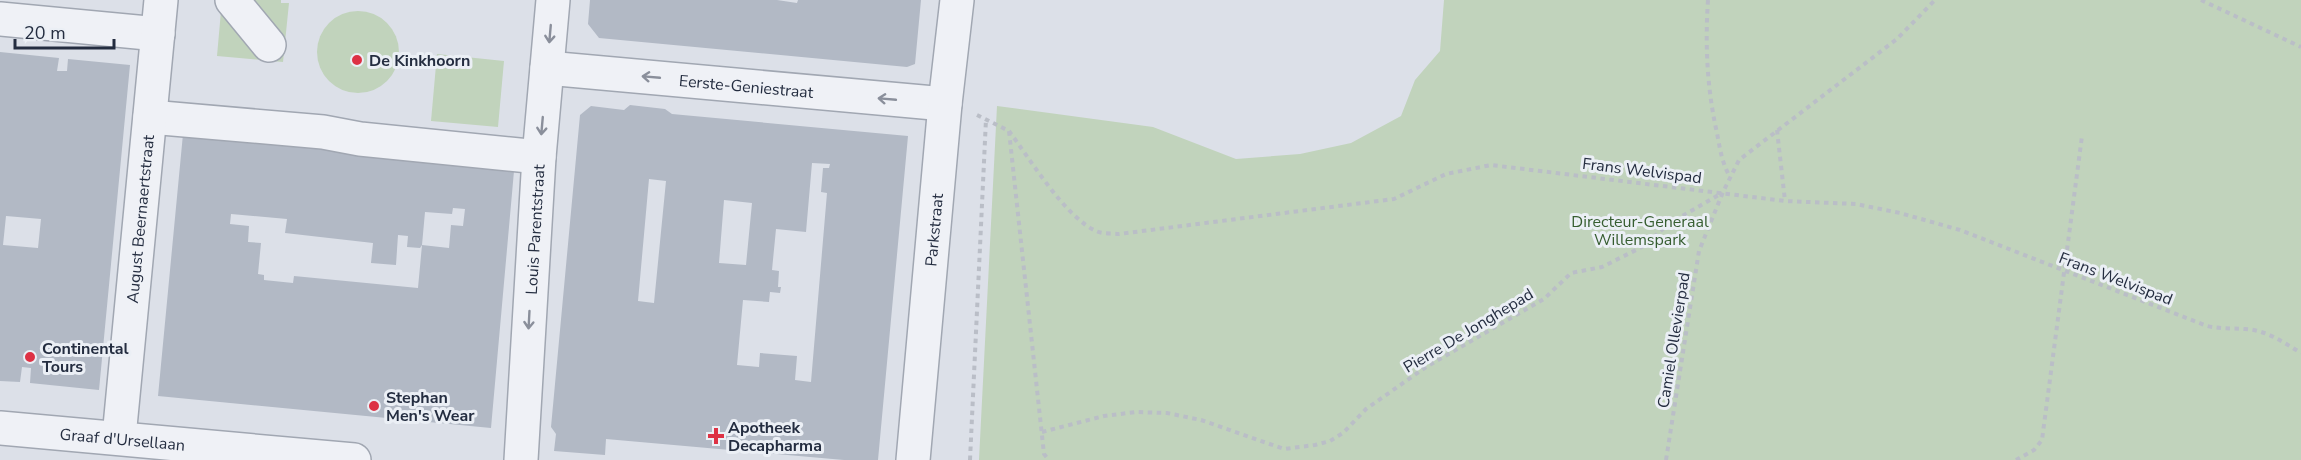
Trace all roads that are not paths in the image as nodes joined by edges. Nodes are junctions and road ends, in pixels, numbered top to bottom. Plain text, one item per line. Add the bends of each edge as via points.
1 (161, 0) edge
2 (232, 0) edge
3 (553, 0) edge
4 (957, 0) edge
5 (0, 19) edge
6 (158, 34) junction
7 (269, 45) dead end
8 (547, 68) junction
9 (945, 104) junction
10 (150, 117) junction
11 (539, 157) junction
12 (0, 428) edge
13 (119, 437) junction
14 (354, 460) edge
15 (521, 460) edge
16 (913, 460) edge

1 - 6 street, August Beernaertstraat
2 - 7 street
3 -> 8 street, Louis Parentstraat
4 - 9 street, Parkstraat
5 - 6 street
6 - 10 street, August Beernaertstraat
9 -> 8 street, Eerste-Geniestraat
8 -> 11 street, Louis Parentstraat
9 - 16 street, Parkstraat
10 - 11 street
10 - 13 street, August Beernaertstraat
11 -> 15 street, Louis Parentstraat
12 - 13 street, Graaf d'Ursellaan
13 - 14 street, Graaf d'Ursellaan

